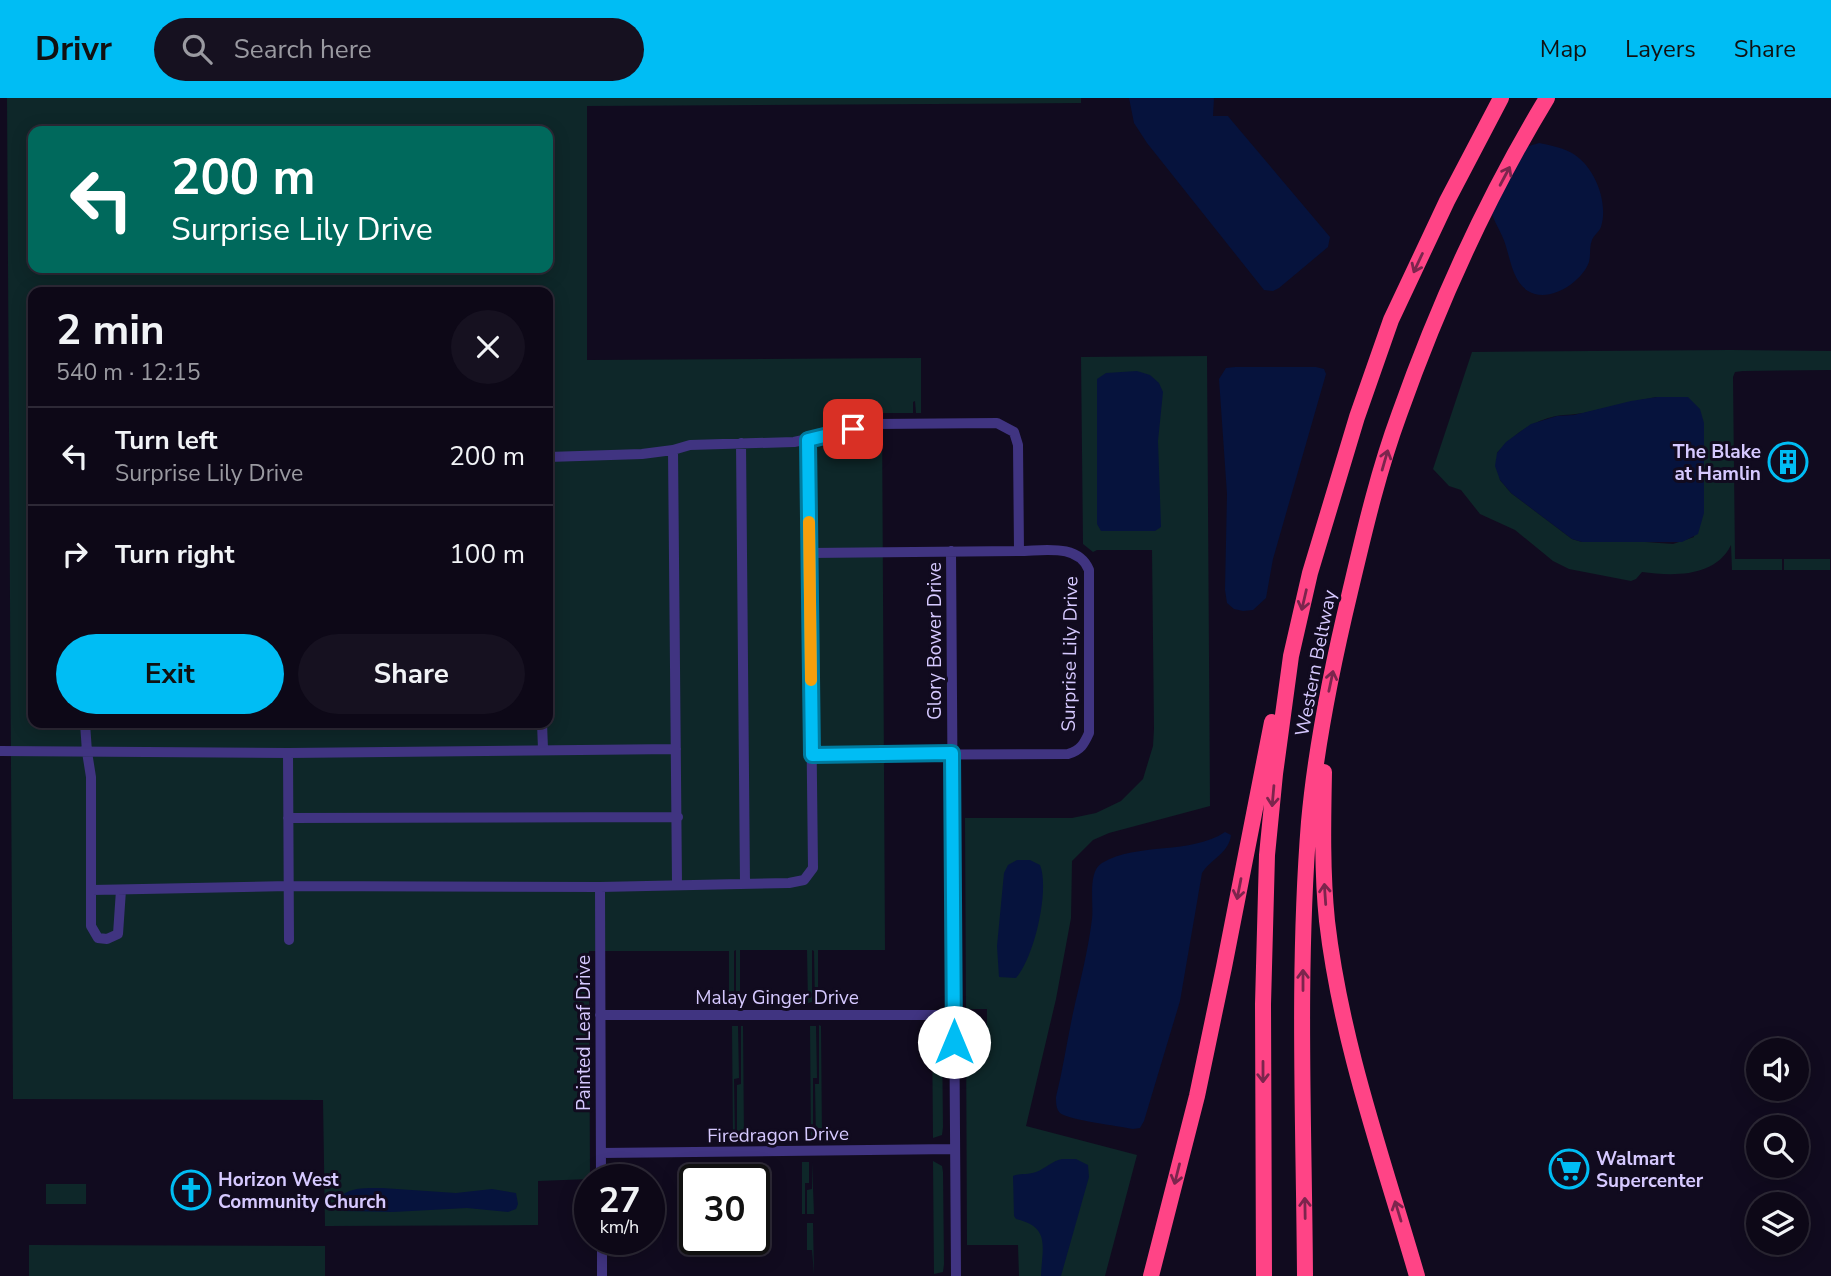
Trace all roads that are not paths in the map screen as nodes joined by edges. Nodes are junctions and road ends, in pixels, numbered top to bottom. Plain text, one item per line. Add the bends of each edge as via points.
1 (1501, 98) edge
2 (1547, 98) edge
3 (808, 440) junction
4 (741, 443) junction
5 (673, 450) junction
6 (553, 457) edge
7 (951, 551) junction
8 (1019, 551) junction
9 (809, 553) junction
10 (1291, 656) junction
11 (1325, 711) junction
12 (85, 728) edge
13 (542, 728) edge
14 (543, 749) junction
15 (676, 750) junction
16 (0, 751) edge
17 (86, 752) junction
18 (288, 752) junction
19 (952, 753) junction
20 (812, 755) junction
21 (678, 817) junction
22 (288, 818) junction
23 (677, 884) junction
24 (745, 884) junction
25 (289, 886) junction
26 (600, 887) junction
27 (92, 890) junction
28 (121, 890) junction
29 (289, 940) dead end
30 (600, 1015) junction
31 (953, 1015) junction
32 (954, 1149) junction
33 (601, 1153) junction
34 (601, 1164) edge
35 (602, 1255) edge
36 (602, 1276) edge
37 (956, 1276) edge
38 (1151, 1276) edge
39 (1264, 1276) edge
40 (1306, 1276) edge
41 (1417, 1276) edge

1 -> 10 highway, Western Beltway via 1391,320 1310,573
11 -> 2 highway, Western Beltway via 1367,522 1398,417 1473,237
3 - 4 street
3 - 8 street via 876,424 997,423 1014,432 1018,445
3 - 9 street
4 - 5 street via 690,444
4 - 24 street
5 - 6 street
5 - 15 street
7 - 8 street
7 - 9 street
7 - 19 street, Glory Bower Drive
8 - 19 street, Surprise Lily Drive via 1066,550 1079,555 1089,569 1089,733 1084,744 1068,754
9 - 20 street
10 -> 38 highway via 1273,718 1197,1096
10 -> 39 highway, Western Beltway via 1267,855
40 -> 11 highway, Western Beltway via 1303,925 1311,810
41 -> 11 highway via 1340,1004 1324,878
12 - 17 street
13 - 14 street
14 - 15 street
14 - 18 street
15 - 21 street
16 - 17 street
17 - 18 street
17 - 27 street via 91,777
18 - 22 street
19 - 20 street, Surprise Lily Drive
19 - 31 street, Glory Bower Drive
20 - 24 street via 813,868 804,880
21 - 22 street
21 - 23 street
22 - 25 street
23 - 24 street
23 - 26 street
25 - 26 street
25 - 28 street
25 - 29 street
26 - 30 street, Painted Leaf Drive
27 - 28 street
27 - 28 street via 91,926 98,938 107,939 118,934 121,926
30 - 31 street, Malay Ginger Drive
30 - 33 street, Painted Leaf Drive
31 - 32 street, Glory Bower Drive
32 - 33 street, Firedragon Drive
32 - 37 street, Glory Bower Drive
33 - 34 street, Painted Leaf Drive
35 - 36 street

